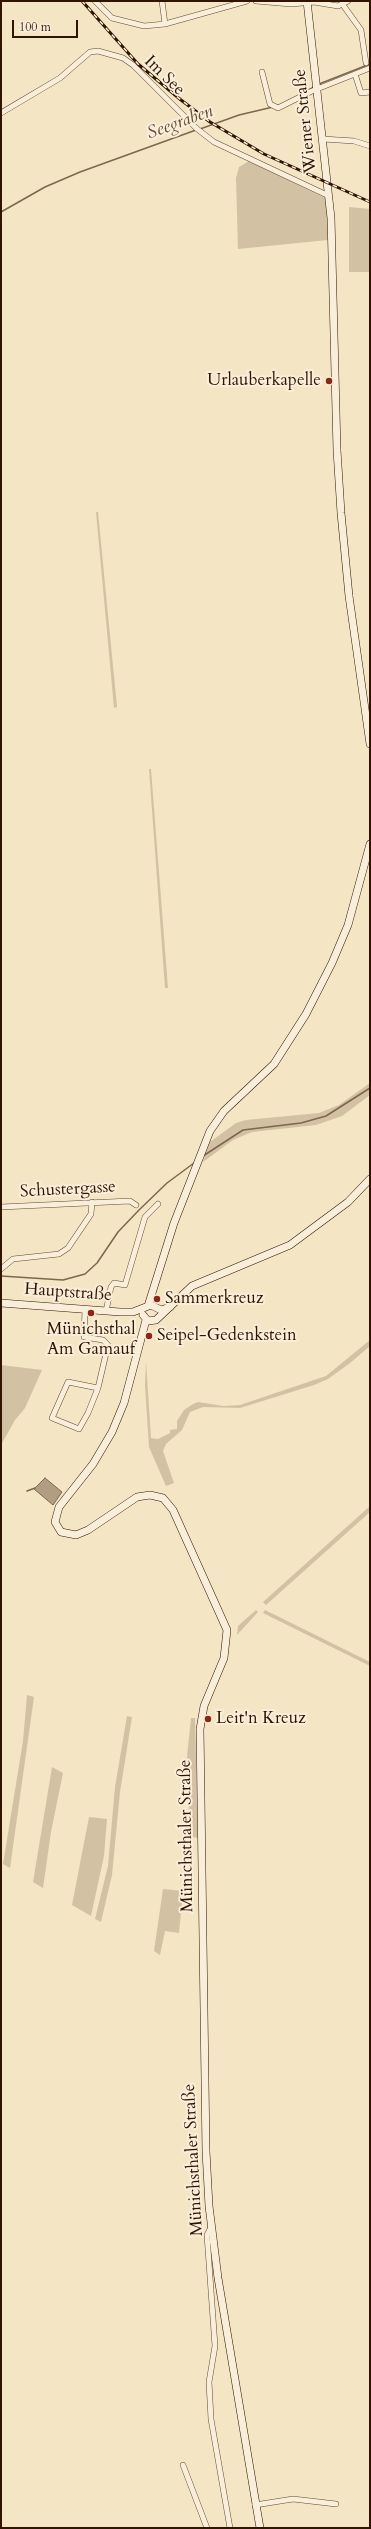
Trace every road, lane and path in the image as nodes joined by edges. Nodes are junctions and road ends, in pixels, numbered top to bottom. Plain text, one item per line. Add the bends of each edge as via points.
1 (95, 1) edge
2 (162, 1) edge
3 (247, 1) edge
4 (256, 1) edge
5 (348, 1) edge
6 (279, 2) edge
7 (308, 2) edge
8 (343, 5) junction
9 (165, 24) junction
10 (366, 63) dead end
11 (370, 68) edge
12 (262, 72) dead end
13 (355, 74) junction
14 (318, 86) junction
15 (370, 92) edge
16 (1, 113) edge
17 (323, 139) junction
18 (370, 146) edge
19 (329, 196) junction
20 (370, 744) edge
21 (370, 844) edge
22 (370, 1179) edge
23 (92, 1202) junction
24 (158, 1204) dead end
25 (136, 1205) dead end
26 (1, 1207) edge
27 (1, 1269) edge
28 (153, 1293) junction
29 (1, 1303) edge
30 (173, 1305) junction
31 (157, 1308) junction
32 (85, 1310) junction
33 (106, 1311) junction
34 (146, 1312) junction
35 (156, 1320) junction
36 (143, 1332) junction
37 (98, 1388) junction
38 (211, 2226) junction
39 (183, 2465) dead end
40 (256, 2504) junction
41 (336, 2504) dead end
42 (207, 2528) edge
43 (230, 2528) edge
44 (260, 2528) edge

1 - 9 street via 112,18 121,22 140,26
2 - 9 street
3 - 9 street
4 - 6 street
5 - 8 street
6 - 7 street
7 - 8 street
7 - 14 street, Wiener Straße
8 - 10 street via 361,30
11 - 13 street
12 - 14 street via 274,107
13 - 14 street
13 - 15 street via 361,94
14 - 17 street, Wiener Straße
16 - 19 street, Im See via 60,78 90,52 98,51 123,58 133,65 196,128 223,147
17 - 18 street via 354,141
17 - 19 street, Wiener Straße
19 - 20 street, Wiener Straße via 339,484 349,596
21 - 28 street, Münichsthaler Straße via 343,939 306,1014 274,1064 218,1117 199,1156 172,1229
22 - 30 street via 348,1202 290,1245 192,1286
23 - 25 street, Schustergasse via 130,1201
23 - 26 street, Schustergasse
23 - 27 street via 91,1214 68,1248 59,1254 13,1259
24 - 33 street via 146,1217 125,1285 114,1283 111,1287
28 - 31 street
28 - 34 street, Münichsthaler Straße
29 - 32 street, Hauptstraße
30 - 31 street via 167,1309
30 - 35 street
31 - 34 street
31 - 35 street
32 - 33 street, Hauptstraße
32 - 37 street via 84,1337 103,1340 108,1345
33 - 34 street, Hauptstraße
34 - 35 street
34 - 36 street, Münichsthaler Straße
35 - 36 street
36 - 38 street, Münichsthaler Straße via 124,1403 112,1432 92,1464 59,1507 55,1522 61,1532 76,1535 88,1530 137,1497 150,1495 163,1498 173,1510 227,1630 224,1658 204,1706 200,1730 205,2125
37 - 37 street via 68,1382 52,1418 78,1430
38 - 40 street, Münichsthaler Straße
38 - 43 street via 207,2235 215,2346 209,2389 211,2419
39 - 42 street
40 - 41 street via 293,2499
40 - 44 street, Münichsthaler Straße

